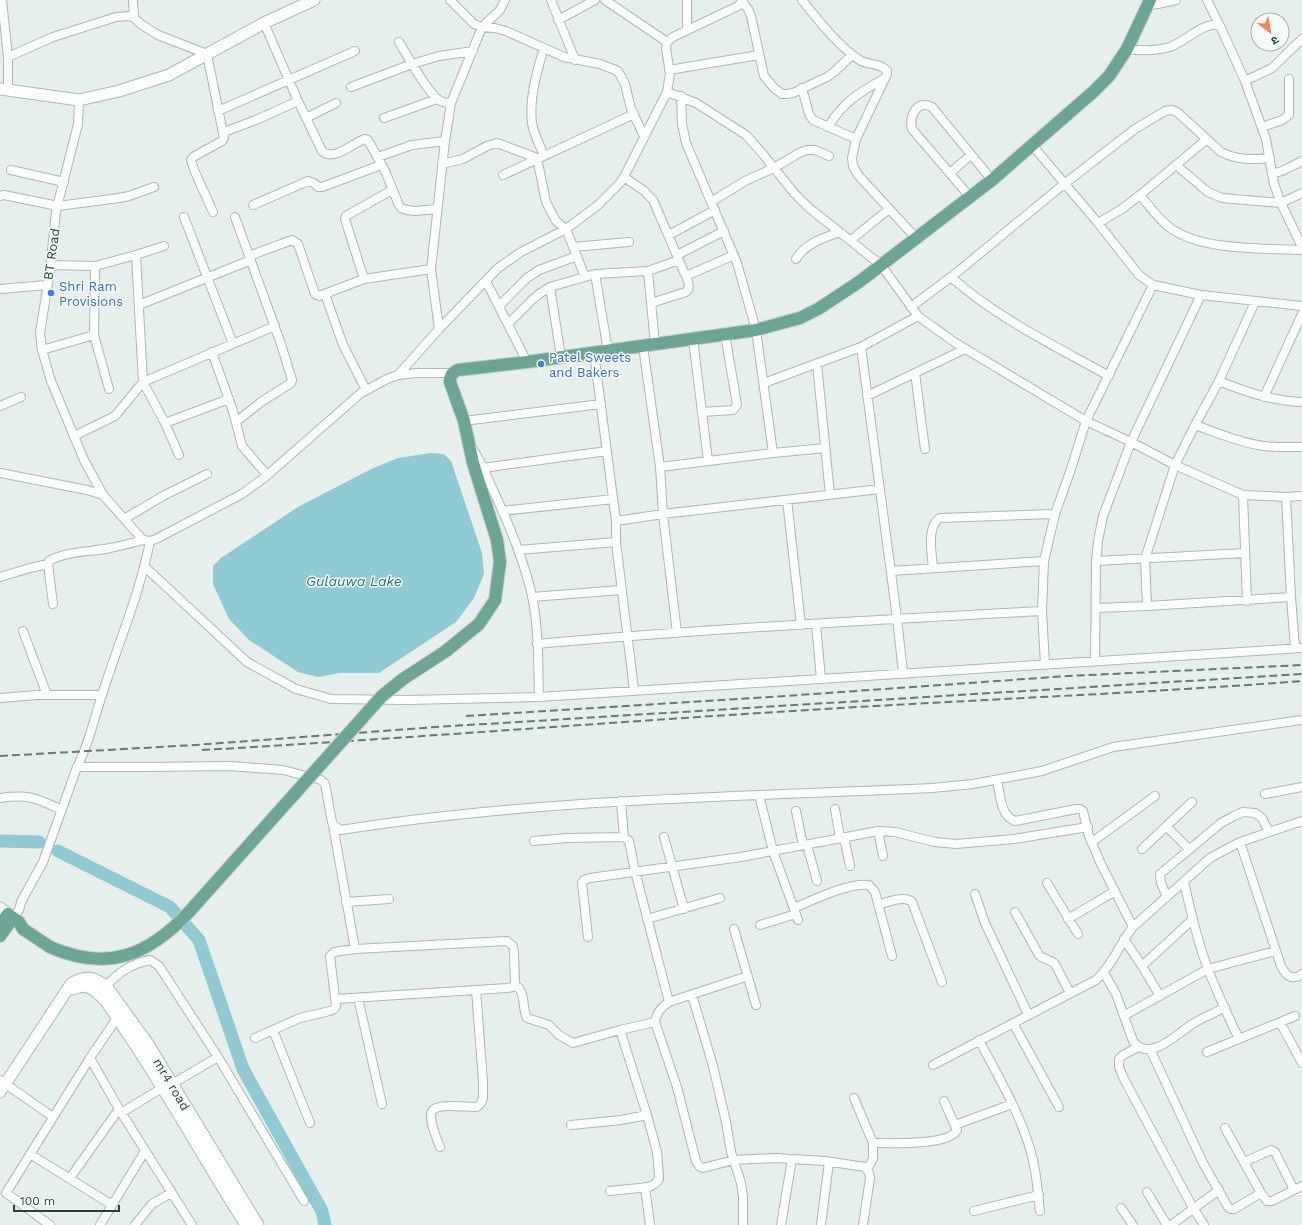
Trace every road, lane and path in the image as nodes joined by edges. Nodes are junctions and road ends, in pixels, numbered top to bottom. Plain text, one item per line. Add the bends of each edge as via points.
1 (2, 0) edge
2 (133, 0) edge
3 (314, 0) edge
4 (450, 0) edge
5 (505, 0) edge
6 (550, 0) edge
7 (594, 0) edge
8 (605, 0) edge
9 (687, 0) edge
10 (802, 0) edge
11 (1176, 0) edge
12 (1206, 0) edge
13 (742, 1) edge
14 (1149, 3) edge
15 (2, 10) edge
16 (134, 18) junction
17 (558, 20) junction
18 (264, 23) junction
19 (1220, 26) junction
20 (482, 27) junction
21 (687, 30) junction
22 (1302, 39) edge
23 (399, 42) dead end
24 (667, 42) junction
25 (544, 48) junction
26 (1127, 49) junction
27 (355, 51) dead end
28 (472, 51) junction
29 (207, 54) junction
30 (759, 55) junction
31 (852, 55) junction
32 (8, 57) junction
33 (575, 60) junction
34 (412, 64) junction
35 (669, 70) junction
36 (885, 78) junction
37 (1289, 79) dead end
38 (289, 80) junction
39 (1245, 81) junction
40 (351, 87) dead end
41 (802, 88) junction
42 (4, 89) edge
43 (668, 92) junction
44 (681, 96) junction
45 (437, 99) junction
46 (79, 100) junction
47 (298, 100) junction
48 (336, 103) dead end
49 (451, 103) junction
50 (218, 111) junction
51 (634, 114) junction
52 (306, 118) junction
53 (384, 118) dead end
54 (828, 127) junction
55 (1262, 128) junction
56 (224, 132) junction
57 (644, 136) junction
58 (856, 139) junction
59 (1207, 139) junction
60 (445, 141) junction
61 (1032, 145) junction
62 (971, 155) junction
63 (829, 156) dead end
64 (378, 157) junction
65 (540, 157) junction
66 (1270, 158) junction
67 (1302, 161) edge
68 (442, 164) junction
69 (381, 165) junction
70 (1176, 165) junction
71 (774, 168) junction
72 (11, 170) dead end
73 (950, 174) junction
74 (1272, 174) junction
75 (503, 175) dead end
76 (624, 177) junction
77 (992, 180) junction
78 (64, 182) junction
79 (1064, 184) junction
80 (154, 187) dead end
81 (392, 190) junction
82 (1302, 193) edge
83 (1140, 195) junction
84 (0, 196) edge
85 (970, 197) junction
86 (1280, 203) junction
87 (58, 206) junction
88 (254, 206) dead end
89 (713, 206) junction
90 (437, 209) junction
91 (889, 209) junction
92 (213, 212) dead end
93 (184, 217) dead end
94 (235, 217) dead end
95 (1098, 223) junction
96 (566, 229) junction
97 (724, 231) junction
98 (840, 232) junction
99 (669, 235) junction
100 (916, 238) junction
101 (851, 240) junction
102 (629, 242) dead end
103 (164, 246) dead end
104 (573, 247) junction
105 (1302, 247) edge
106 (1302, 250) edge
107 (136, 255) junction
108 (577, 256) junction
109 (734, 256) junction
110 (250, 258) junction
111 (678, 258) junction
112 (796, 258) dead end
113 (50, 265) junction
114 (881, 265) junction
115 (95, 266) junction
116 (431, 269) junction
117 (648, 271) junction
118 (595, 274) junction
119 (585, 276) junction
120 (686, 276) junction
121 (951, 277) junction
122 (207, 278) junction
123 (364, 280) junction
124 (486, 281) junction
125 (46, 285) junction
126 (1153, 285) junction
127 (550, 287) junction
128 (0, 289) edge
129 (325, 294) junction
130 (1201, 294) junction
131 (1255, 302) junction
132 (651, 303) junction
133 (139, 305) junction
134 (499, 306) junction
135 (1302, 306) edge
136 (910, 307) junction
137 (1302, 314) edge
138 (918, 316) junction
139 (508, 324) junction
140 (275, 326) junction
141 (439, 329) junction
142 (756, 330) junction
143 (725, 334) junction
144 (94, 335) junction
145 (693, 339) junction
146 (233, 344) junction
147 (649, 345) junction
148 (861, 347) junction
149 (965, 349) junction
150 (42, 350) junction
151 (608, 351) junction
152 (212, 352) junction
153 (594, 353) junction
154 (561, 357) junction
155 (527, 362) junction
156 (817, 364) junction
157 (452, 373) junction
158 (915, 373) junction
159 (398, 375) junction
160 (1109, 376) junction
161 (1219, 381) junction
162 (144, 382) junction
163 (764, 383) junction
164 (109, 389) dead end
165 (366, 390) junction
166 (867, 396) junction
167 (21, 397) dead end
168 (1264, 397) junction
169 (229, 399) junction
170 (1302, 402) edge
171 (601, 404) junction
172 (0, 406) edge
173 (702, 412) junction
174 (464, 421) junction
175 (165, 422) junction
176 (236, 422) junction
177 (1086, 422) junction
178 (1195, 425) junction
179 (74, 436) junction
180 (468, 440) junction
181 (1131, 442) junction
182 (1302, 447) edge
183 (825, 448) junction
184 (925, 449) dead end
185 (607, 451) junction
186 (773, 453) junction
187 (179, 455) dead end
188 (708, 462) junction
189 (1175, 465) junction
190 (660, 467) junction
191 (484, 468) junction
192 (0, 473) edge
193 (207, 474) dead end
194 (267, 475) junction
195 (880, 489) junction
196 (102, 495) junction
197 (830, 495) junction
198 (1243, 495) junction
199 (1302, 496) edge
200 (1286, 497) junction
201 (613, 499) junction
202 (787, 500) junction
203 (502, 511) junction
204 (663, 514) junction
205 (1055, 514) junction
206 (124, 519) junction
207 (616, 521) junction
208 (146, 540) junction
209 (616, 542) junction
210 (518, 550) junction
211 (1245, 553) junction
212 (1145, 559) junction
213 (1044, 561) junction
214 (1096, 561) junction
215 (48, 564) junction
216 (145, 567) junction
217 (933, 568) junction
218 (891, 571) junction
219 (0, 577) edge
220 (622, 590) junction
221 (532, 597) junction
222 (1291, 597) junction
223 (1247, 601) junction
224 (53, 604) dead end
225 (1147, 606) junction
226 (1096, 608) junction
227 (1042, 611) junction
228 (897, 618) junction
229 (816, 624) junction
230 (801, 625) junction
231 (23, 631) dead end
232 (677, 633) junction
233 (627, 636) junction
234 (537, 644) junction
235 (1299, 648) edge
236 (1095, 661) junction
237 (1045, 664) junction
238 (903, 673) junction
239 (821, 679) junction
240 (634, 690) junction
241 (102, 695) junction
242 (1, 696) edge
243 (47, 696) junction
244 (539, 697) junction
245 (1302, 720) edge
246 (77, 767) junction
247 (997, 780) junction
248 (1302, 787) edge
249 (1265, 794) dead end
250 (759, 795) junction
251 (1155, 796) dead end
252 (0, 798) edge
253 (621, 802) junction
254 (1192, 802) dead end
255 (835, 809) dead end
256 (62, 810) junction
257 (796, 811) dead end
258 (1302, 821) edge
259 (333, 826) junction
260 (1166, 826) junction
261 (1088, 827) junction
262 (878, 831) junction
263 (1269, 832) junction
264 (624, 837) junction
265 (664, 837) dead end
266 (842, 837) junction
267 (534, 841) dead end
268 (1092, 842) junction
269 (1240, 842) junction
270 (805, 845) junction
271 (1142, 849) dead end
272 (1189, 849) junction
273 (773, 851) junction
274 (883, 856) dead end
275 (850, 866) dead end
276 (673, 867) junction
277 (635, 871) junction
278 (817, 881) dead end
279 (1184, 882) junction
280 (1047, 884) dead end
281 (1115, 892) junction
282 (975, 894) dead end
283 (720, 898) dead end
284 (1167, 898) junction
285 (389, 899) dead end
286 (346, 902) junction
287 (878, 905) junction
288 (684, 909) junction
289 (1015, 912) dead end
290 (796, 914) junction
291 (4, 919) edge
292 (647, 919) junction
293 (1068, 919) junction
294 (1192, 920) junction
295 (760, 925) dead end
296 (1133, 928) junction
297 (734, 929) dead end
298 (1078, 934) dead end
299 (0, 936) edge
300 (588, 937) dead end
301 (1124, 939) junction
302 (355, 949) junction
303 (1275, 952) junction
304 (892, 956) dead end
305 (1142, 966) junction
306 (1208, 969) junction
307 (1104, 973) junction
308 (1302, 974) edge
309 (748, 976) junction
310 (942, 982) dead end
311 (515, 985) junction
312 (106, 986) junction
313 (476, 990) junction
314 (66, 991) junction
315 (1070, 994) junction
316 (692, 995) junction
317 (1160, 996) junction
318 (358, 998) junction
319 (336, 999) junction
320 (669, 1002) junction
321 (756, 1005) dead end
322 (1225, 1008) junction
323 (1028, 1014) junction
324 (1124, 1015) junction
325 (1295, 1016) dead end
326 (117, 1018) junction
327 (654, 1022) junction
328 (1280, 1022) junction
329 (1013, 1023) junction
330 (273, 1030) junction
331 (620, 1030) junction
332 (255, 1038) dead end
333 (1239, 1039) junction
334 (979, 1040) junction
335 (1138, 1047) junction
336 (1150, 1049) junction
337 (1207, 1052) dead end
338 (218, 1057) junction
339 (90, 1058) junction
340 (1302, 1063) edge
341 (933, 1065) dead end
342 (2, 1085) edge
343 (167, 1086) junction
344 (854, 1098) dead end
345 (944, 1101) dead end
346 (382, 1104) dead end
347 (1012, 1104) junction
348 (1059, 1107) dead end
349 (120, 1111) junction
350 (647, 1115) junction
351 (53, 1117) junction
352 (310, 1123) dead end
353 (571, 1125) dead end
354 (955, 1125) junction
355 (1225, 1128) dead end
356 (873, 1143) junction
357 (440, 1147) dead end
358 (145, 1151) junction
359 (30, 1154) junction
360 (792, 1158) junction
361 (734, 1160) junction
362 (829, 1162) junction
363 (1244, 1162) junction
364 (867, 1169) junction
365 (70, 1178) junction
366 (645, 1187) junction
367 (1298, 1188) edge
368 (1218, 1190) junction
369 (610, 1191) dead end
370 (1147, 1192) dead end
371 (171, 1193) junction
372 (1261, 1193) junction
373 (1039, 1195) junction
374 (304, 1201) dead end
375 (112, 1205) junction
376 (1121, 1208) dead end
377 (1193, 1208) junction
378 (974, 1211) dead end
379 (1040, 1211) dead end
380 (50, 1225) edge
381 (100, 1225) edge
382 (135, 1225) edge
383 (192, 1225) edge
384 (246, 1225) edge
385 (258, 1225) edge
386 (650, 1225) edge
387 (743, 1225) edge
388 (781, 1225) edge
389 (821, 1225) edge
390 (863, 1225) edge
391 (1133, 1225) edge
392 (1167, 1225) edge
393 (1171, 1225) edge
394 (1204, 1225) edge

1 - 15 street
2 - 16 street
3 - 18 street
4 - 20 street via 474,24
5 - 20 street via 500,10
6 - 17 street
7 - 17 street
8 - 24 street
9 - 21 street
10 - 31 street
11 - 14 street
12 - 19 street
13 - 21 street via 738,6
13 - 30 street via 751,16
14 - 26 main road
15 - 32 street
16 - 29 street via 158,35
16 - 32 street via 116,17 53,37
17 - 33 street
18 - 29 street
18 - 38 street
19 - 26 street via 1205,26 1193,35 1157,50
19 - 39 street
20 - 25 street via 506,31
20 - 28 street
21 - 24 street via 673,36
22 - 39 street via 1272,68
23 - 34 street
24 - 35 street
25 - 33 street via 564,58
25 - 65 street via 533,91 532,109 532,122
26 - 61 main road via 1109,76
27 - 38 street
28 - 34 street via 439,56
28 - 49 street
29 - 46 street via 169,75 119,91
29 - 50 street
30 - 35 street
30 - 41 street via 764,76 774,88 786,94
31 - 36 street via 865,63 885,68
31 - 41 street via 834,72
32 - 42 street
33 - 51 street via 600,64 618,71 625,84
34 - 40 street
34 - 45 street
35 - 43 street
36 - 54 street via 845,104
36 - 58 street
37 - 55 street via 1289,115
38 - 47 street
38 - 50 street
39 - 55 street
41 - 54 street via 813,120
42 - 46 street
43 - 44 street
43 - 57 street
44 - 71 street via 746,135
44 - 89 street via 686,143
45 - 49 street
45 - 53 street
46 - 78 street, BT Road via 78,124
47 - 52 street
47 - 56 street
48 - 52 street
49 - 60 street
50 - 56 street
51 - 57 street
51 - 65 street
52 - 64 street via 325,154 333,155 365,139 371,143
54 - 58 street
55 - 66 street
56 - 92 street via 222,141 192,160 193,168
57 - 76 street
58 - 91 street via 853,166
59 - 66 street via 1221,152 1230,156 1254,160
59 - 70 street
59 - 79 street via 1177,112 1165,111 1135,129
60 - 64 street via 412,145
60 - 68 street
61 - 77 main road
61 - 79 street
62 - 73 street
62 - 73 street via 932,107 921,104 916,108 911,118 912,129
62 - 77 street
63 - 71 street via 815,150 807,150
64 - 69 street
65 - 68 street via 497,143 463,159
65 - 75 street
65 - 96 street via 546,202 556,221
66 - 74 street
67 - 74 street
68 - 90 street
69 - 81 street
69 - 88 street via 322,187 308,181
70 - 83 street
70 - 86 street via 1208,192 1222,198
71 - 89 street via 745,181
71 - 98 street via 800,199
72 - 78 street
73 - 85 street
74 - 86 street
76 - 96 street via 597,206
76 - 99 street via 653,200
77 - 85 main road
78 - 87 street, BT Road
79 - 95 street
79 - 121 street
80 - 87 street via 124,197
81 - 90 street via 401,208
81 - 123 street via 349,214 345,219
82 - 86 street
83 - 95 street
83 - 106 street via 1161,220 1185,236 1204,242 1238,247
84 - 87 street
85 - 100 main road
86 - 105 street
87 - 113 street, BT Road
89 - 97 street
89 - 99 street
90 - 116 street
91 - 100 street
91 - 101 street
93 - 122 street
94 - 110 street
95 - 126 street via 1139,275
96 - 104 street
96 - 124 street via 520,252
97 - 109 street
97 - 111 street
98 - 101 street
98 - 112 street via 805,247
99 - 111 street
100 - 114 main road
101 - 114 street
102 - 104 street
103 - 107 street
104 - 108 street
107 - 115 street
107 - 133 street
108 - 119 street
108 - 134 street via 539,270 527,278
109 - 120 street
109 - 142 street
110 - 122 street
110 - 129 street via 286,242 296,241 315,294
110 - 140 street
111 - 117 street
111 - 120 street
113 - 115 street
113 - 125 street, BT Road
114 - 136 street
114 - 142 main road via 818,309 800,318
115 - 144 street
116 - 123 street
116 - 141 street
117 - 118 street
117 - 132 street
118 - 119 street
118 - 151 street
119 - 127 street
120 - 132 street via 689,285 686,292
121 - 136 street
121 - 160 street via 993,310
122 - 133 street
122 - 146 street
123 - 129 street
124 - 134 street
124 - 141 street
125 - 128 street
125 - 150 street, BT Road via 40,333
126 - 130 street
126 - 160 street
127 - 139 street via 531,300
127 - 154 street
129 - 165 street via 343,345
130 - 131 street
130 - 181 street
131 - 135 street
131 - 161 street
132 - 147 street
133 - 162 street
134 - 139 street
136 - 138 street
137 - 168 street
138 - 148 street
138 - 149 street
139 - 155 street
140 - 146 street
140 - 176 street via 292,381
141 - 159 street
142 - 143 main road
142 - 163 street
143 - 145 main road
143 - 173 street via 737,405 733,410
144 - 150 street
144 - 164 street
145 - 147 main road
145 - 173 street
146 - 152 street
147 - 151 main road
147 - 190 street
148 - 156 street
148 - 166 street
149 - 158 street
149 - 177 street
150 - 179 street, BT Road via 51,381
151 - 153 main road
152 - 162 street
152 - 169 street
153 - 154 main road
153 - 171 street
154 - 155 main road
155 - 157 main road via 458,370
156 - 163 street
156 - 183 street
157 - 159 street
157 - 174 main road via 450,382
158 - 166 street
158 - 184 street
159 - 165 street
160 - 177 street
161 - 168 street
161 - 178 street
162 - 175 street
162 - 179 street via 115,416
163 - 186 street
165 - 194 street
166 - 195 street
167 - 172 street
168 - 170 street
169 - 175 street
169 - 176 street
171 - 174 street
171 - 185 street
173 - 188 street
174 - 180 main road
175 - 187 street
176 - 194 street via 242,446
177 - 181 street
177 - 205 street
178 - 182 street via 1258,446
178 - 189 street
179 - 196 street, BT Road
180 - 191 street
180 - 291 main road, bridge via 497,540 500,562 495,600 479,624 446,652 403,679 382,696 164,936 132,954 88,959 50,947 23,928 19,922
181 - 189 street
181 - 214 street via 1103,516
183 - 186 street
183 - 197 street
185 - 191 street
185 - 201 street
186 - 188 street
188 - 190 street
189 - 198 street
189 - 212 street
190 - 204 street
191 - 203 street
192 - 196 street
193 - 206 street
194 - 208 street via 242,494 156,539
195 - 197 street
195 - 218 street
196 - 206 street, BT Road
197 - 202 street
198 - 200 street
198 - 211 street
199 - 200 street
200 - 222 street
201 - 203 street
201 - 207 street
202 - 204 street
202 - 230 street
203 - 210 street
204 - 207 street
204 - 232 street
205 - 213 street
205 - 217 street via 940,518 935,521 931,532
206 - 208 street, BT Road
207 - 209 street
208 - 215 street via 63,555 49,561
208 - 216 street
209 - 210 street
209 - 220 street
210 - 221 street
211 - 212 street
211 - 223 street
212 - 214 street
212 - 225 street
213 - 217 street
213 - 227 street
214 - 226 street
215 - 219 street
215 - 224 street
216 - 241 street
216 - 244 street via 248,662 296,689 331,699
217 - 218 street
218 - 228 street
220 - 221 street
220 - 233 street
221 - 234 street
222 - 223 street
222 - 235 street
223 - 225 street
225 - 226 street
226 - 236 street
227 - 228 street
227 - 237 street
228 - 229 street
228 - 238 street
229 - 230 street
229 - 239 street
230 - 232 street
231 - 243 street
232 - 233 street
233 - 234 street
233 - 240 street
234 - 244 street
235 - 236 street
236 - 237 street
237 - 238 street
238 - 239 street
239 - 240 street
240 - 244 street
241 - 243 street
241 - 246 street
242 - 243 street
245 - 247 street via 1113,747 1042,771
246 - 256 street
246 - 259 street via 229,766 283,770 321,780 325,784
247 - 250 street via 932,788
247 - 261 street via 1003,806 1011,820 1080,809 1085,814
248 - 249 street
250 - 253 street
250 - 273 street
251 - 268 street
252 - 256 street via 28,796
253 - 259 street via 475,812 341,830
253 - 264 street
254 - 260 street
255 - 266 street
256 - 291 street via 43,862 18,910
257 - 270 street
258 - 263 street
259 - 286 street
260 - 271 street
260 - 272 street
261 - 262 street via 1014,839 956,844
261 - 268 street
262 - 266 street
262 - 274 street
263 - 269 street
263 - 272 street via 1259,815 1243,812 1221,823
264 - 267 street
264 - 277 street via 629,841
265 - 276 street
266 - 270 street
266 - 275 street
268 - 281 street
269 - 279 street via 1210,858
269 - 303 street
270 - 273 street
270 - 278 street
272 - 284 street via 1160,874
273 - 276 street
273 - 290 street
276 - 277 street
276 - 288 street
277 - 292 street
277 - 300 street via 584,880 582,883
279 - 284 street
279 - 294 street
280 - 293 street
281 - 293 street
281 - 296 street
282 - 323 street via 985,923
283 - 288 street
284 - 296 street
285 - 286 street
286 - 302 street
287 - 290 street via 873,888 864,884 839,891
287 - 304 street
287 - 310 street via 904,898 912,902
288 - 292 street
289 - 315 street via 1040,955 1055,964
290 - 295 street
291 - 299 main road
292 - 320 street
293 - 298 street
294 - 305 street
294 - 306 street
296 - 301 street
297 - 309 street
301 - 305 street
301 - 307 street
302 - 311 street via 507,942 513,946
302 - 319 street via 334,952 330,956
303 - 306 street
303 - 308 street via 1288,977 1293,978
305 - 317 street
306 - 317 street
306 - 322 street
307 - 315 street
307 - 324 street
309 - 316 street
309 - 321 street
311 - 313 street
311 - 331 street via 522,992 527,1018 549,1025 573,1043
312 - 314 street, mr4 road via 94,978 88,978 71,984
312 - 338 street via 124,970 141,962 154,962
312 - 343 street, mr4 road via 148,1044
313 - 318 street
313 - 357 street via 483,1082 481,1103 477,1107 434,1108 430,1115
314 - 326 street, mr4 road via 82,986 92,988
314 - 342 street, mr4 road
315 - 323 street
316 - 320 street
316 - 361 street via 713,1066
317 - 324 street
318 - 319 street
318 - 346 street
319 - 330 street via 334,1009 300,1018
320 - 327 street via 657,1012
322 - 333 street
322 - 336 street via 1193,1024 1167,1043
323 - 329 street
324 - 335 street via 1133,1041
325 - 328 street
326 - 339 street
326 - 343 street, mr4 road
327 - 331 street
327 - 361 street via 677,1087 698,1165 703,1168
328 - 333 street
328 - 340 street
329 - 334 street
329 - 348 street
330 - 332 street
330 - 352 street
331 - 350 street
333 - 337 street
334 - 341 street
334 - 347 street
335 - 336 street
335 - 377 street via 1119,1059 1119,1067
336 - 368 street
338 - 343 street
338 - 374 street
339 - 349 street
339 - 351 street
342 - 351 street
343 - 349 street
343 - 384 street, mr4 road
343 - 385 street, mr4 road
344 - 356 street
345 - 354 street
347 - 354 street
347 - 373 street via 1032,1158
349 - 358 street
349 - 365 street
350 - 353 street
350 - 366 street via 656,1152 659,1179 655,1184
351 - 359 street
354 - 356 street via 955,1133 941,1140
355 - 363 street
356 - 364 street via 873,1159
358 - 371 street
358 - 375 street
359 - 365 street
359 - 380 street via 6,1193
360 - 361 street
360 - 362 street
360 - 388 street
361 - 387 street via 743,1197
362 - 364 street
362 - 389 street
363 - 367 street via 1271,1150 1275,1152
363 - 372 street
364 - 390 street via 870,1178
365 - 375 street
366 - 369 street
366 - 386 street
367 - 372 street via 1270,1202
368 - 372 street via 1231,1209
368 - 377 street
370 - 392 street
371 - 382 street via 152,1204
371 - 383 street
373 - 378 street
373 - 379 street
375 - 381 street
376 - 391 street
377 - 393 street
377 - 394 street

